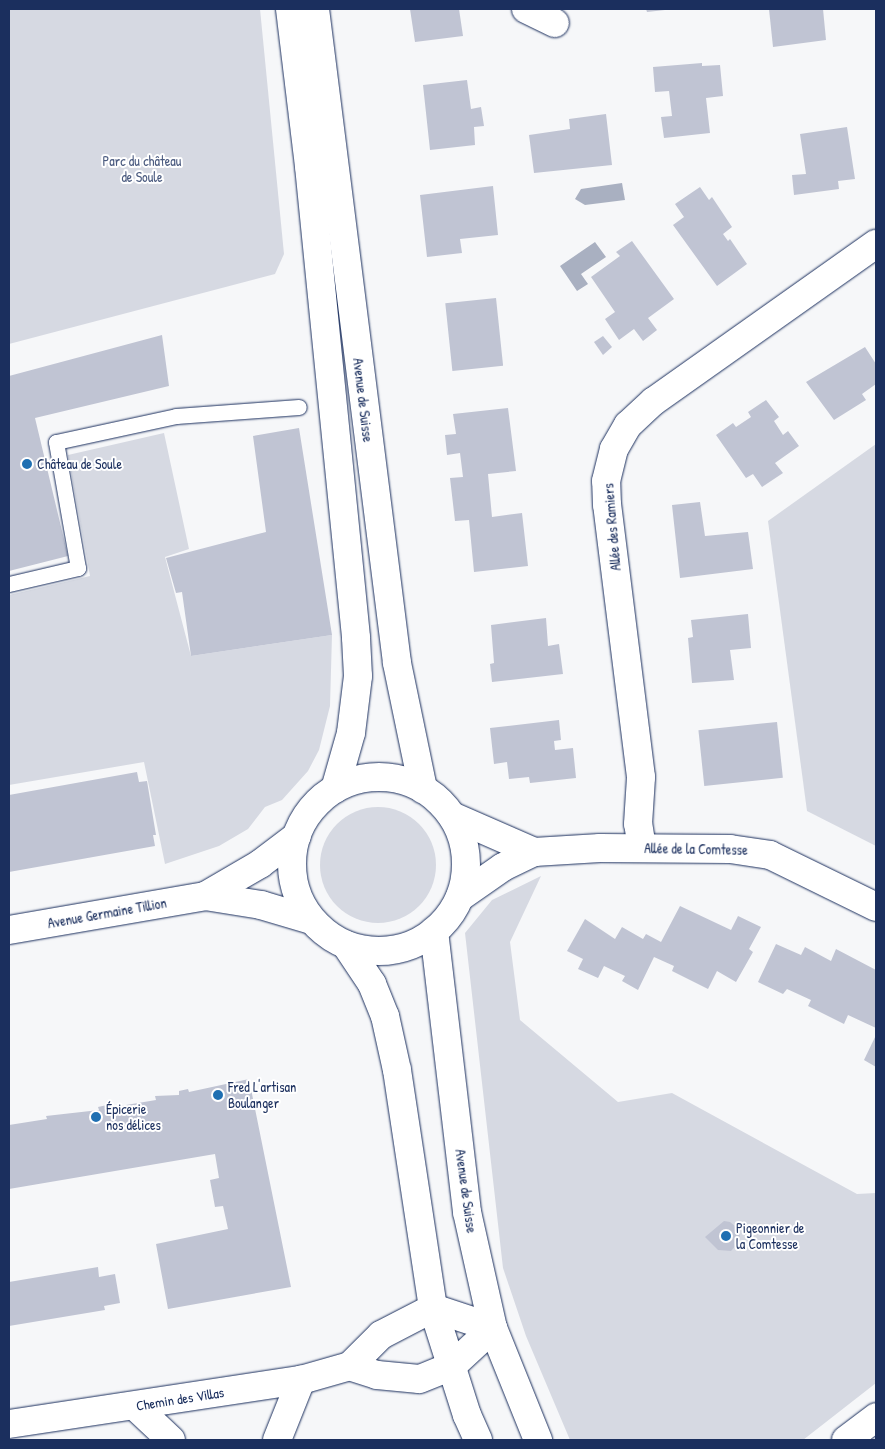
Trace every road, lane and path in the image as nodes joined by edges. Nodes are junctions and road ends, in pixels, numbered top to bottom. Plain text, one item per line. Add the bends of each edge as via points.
1 (290, 9) edge
2 (315, 9) edge
3 (526, 9) edge
4 (555, 23) dead end
5 (876, 244) edge
6 (299, 406) dead end
7 (9, 584) edge
8 (335, 789) junction
9 (423, 789) junction
10 (452, 816) junction
11 (297, 836) junction
12 (642, 848) junction
13 (534, 852) junction
14 (205, 896) junction
15 (460, 897) junction
16 (876, 907) edge
17 (311, 920) junction
18 (9, 930) edge
19 (434, 931) junction
20 (346, 945) junction
21 (433, 1308) junction
22 (493, 1328) junction
23 (350, 1366) junction
24 (452, 1366) junction
25 (301, 1380) junction
26 (136, 1407) junction
27 (876, 1417) edge
28 (9, 1424) edge
29 (171, 1440) edge
30 (277, 1440) edge
31 (478, 1440) edge
32 (538, 1440) edge
33 (846, 1440) edge

1 - 8 street via 309,166 356,638 358,676 351,733
2 - 9 street, Avenue de Suisse via 398,663
3 - 4 street
5 - 12 street, Allée des Ramiers via 654,401 628,424 614,448 606,481 607,505 641,776 638,824
6 - 7 lane via 176,416 56,442 78,568
8 - 9 street via 370,777 407,781
8 - 11 street via 312,808
9 - 10 street
10 - 13 street, Allée de la Comtesse
10 - 15 street via 465,854 465,876
11 - 14 street, Avenue Germaine Tillion via 260,864
11 - 17 street via 291,860 292,881
12 - 13 street, Allée de la Comtesse
12 - 16 street, Allée de la Comtesse via 752,850 770,855
13 - 15 street, Allée de la Comtesse via 503,867
14 - 17 street, Avenue Germaine Tillion via 261,905
14 - 18 street, Avenue Germaine Tillion
15 - 19 street via 449,916
17 - 20 street
19 - 20 street via 401,949 382,952
19 - 22 street, Avenue de Suisse via 467,1212
20 - 21 street via 372,984 385,1016 397,1070
21 - 22 street
21 - 23 street, Chemin des Villas via 381,1335
21 - 24 street
22 - 24 street
22 - 32 street, Avenue de Suisse
23 - 24 street via 377,1375 419,1379
23 - 25 street, Chemin des Villas
24 - 31 street
25 - 26 street, Chemin des Villas
25 - 30 street
26 - 28 street, Chemin des Villas
26 - 29 street
27 - 33 street

